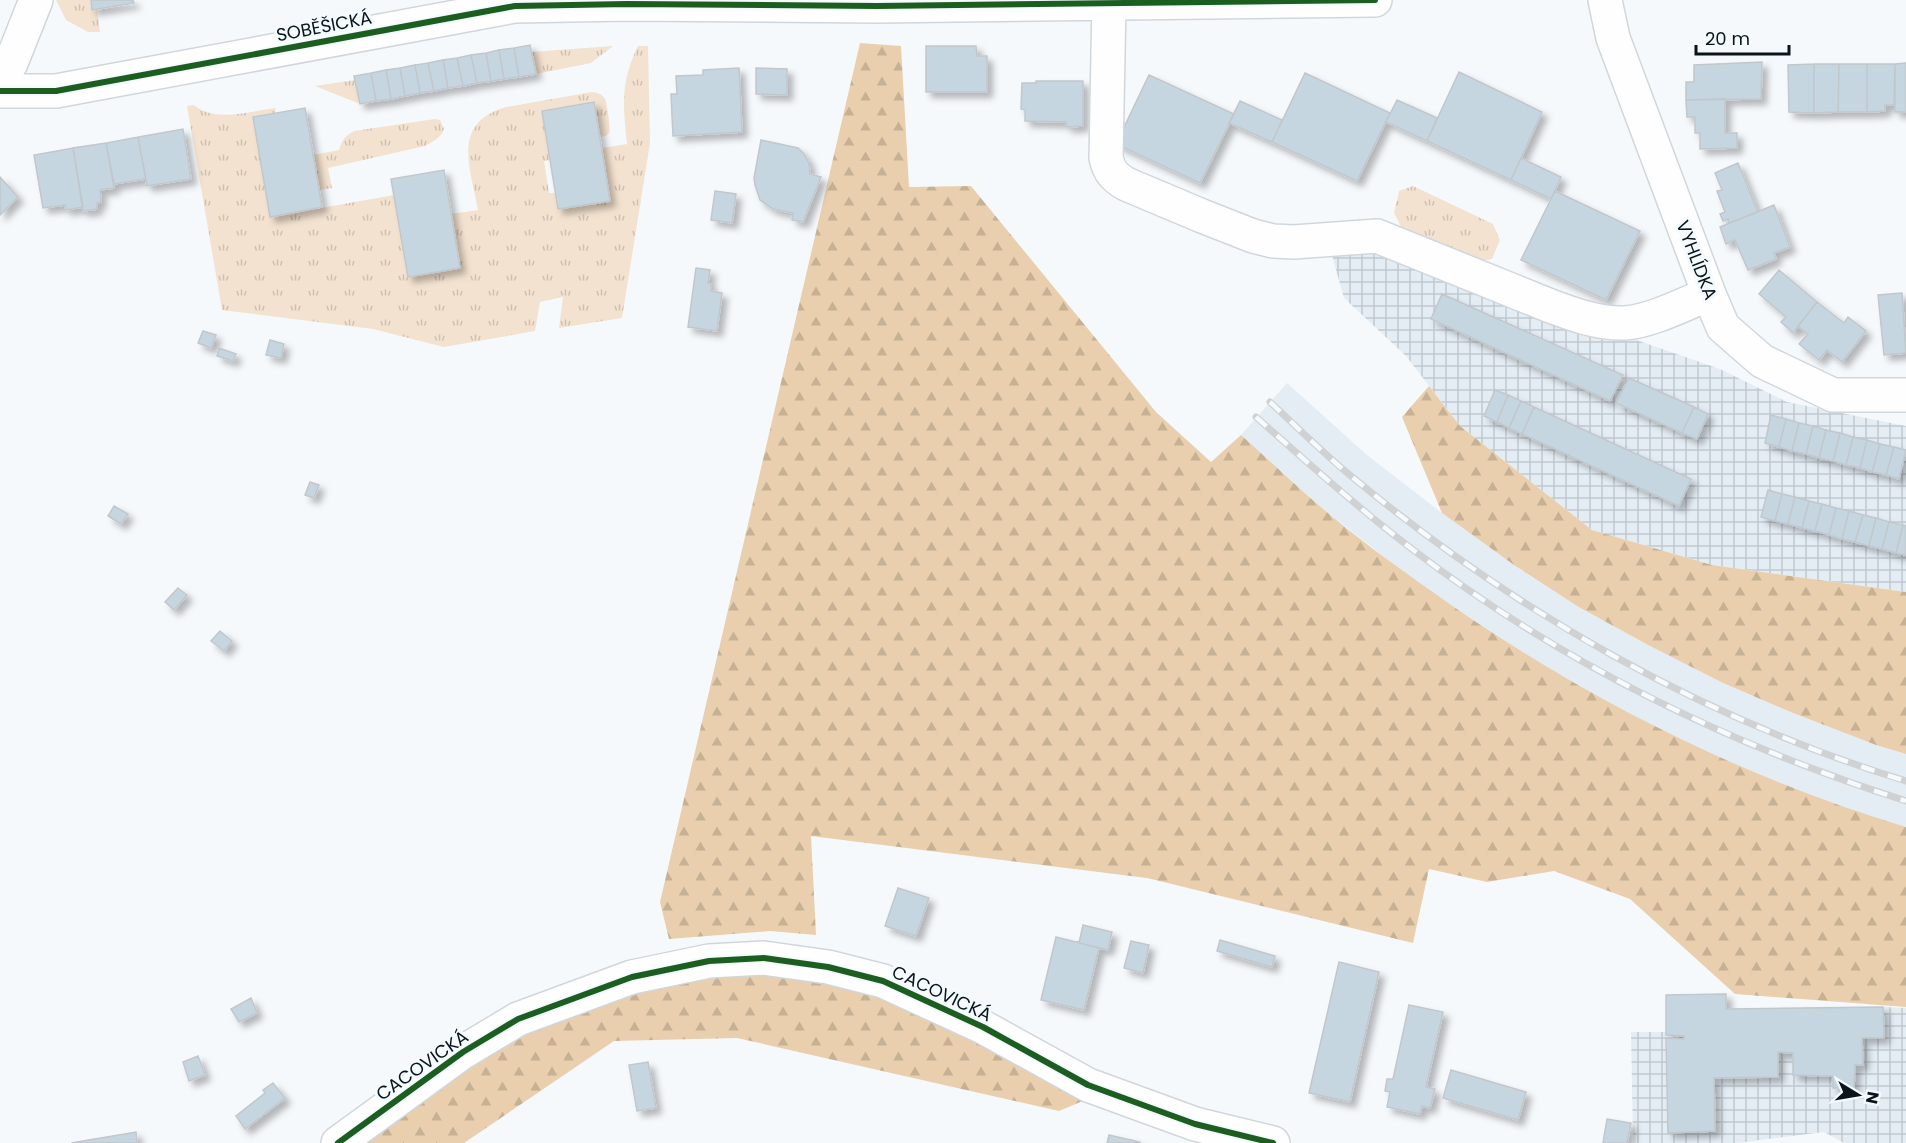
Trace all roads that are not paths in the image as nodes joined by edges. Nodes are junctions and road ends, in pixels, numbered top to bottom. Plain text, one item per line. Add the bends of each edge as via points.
1 (36, 0) edge
2 (1375, 0) edge
3 (1605, 0) edge
4 (877, 3) edge
5 (1110, 3) junction
6 (0, 82) edge
7 (0, 91) edge
8 (1709, 294) junction
9 (1906, 395) edge
10 (338, 1143) edge
11 (1273, 1143) edge

1 - 6 street
2 - 5 street, SOBĚŠICKÁ
3 - 8 street, VYHLÍDKA via 1613,38
4 - 5 street, SOBĚŠICKÁ
4 - 7 street, SOBĚŠICKÁ via 515,6 56,91
5 - 8 street via 1106,158 1109,169 1126,184 1273,241 1377,236 1566,312 1603,321 1626,323
8 - 9 street, VYHLÍDKA via 1723,327 1762,361 1833,395
10 - 11 street, CACOVICKÁ via 463,1052 518,1019 632,977 709,961 764,958 828,967 883,981 983,1027 1088,1085 1195,1124

